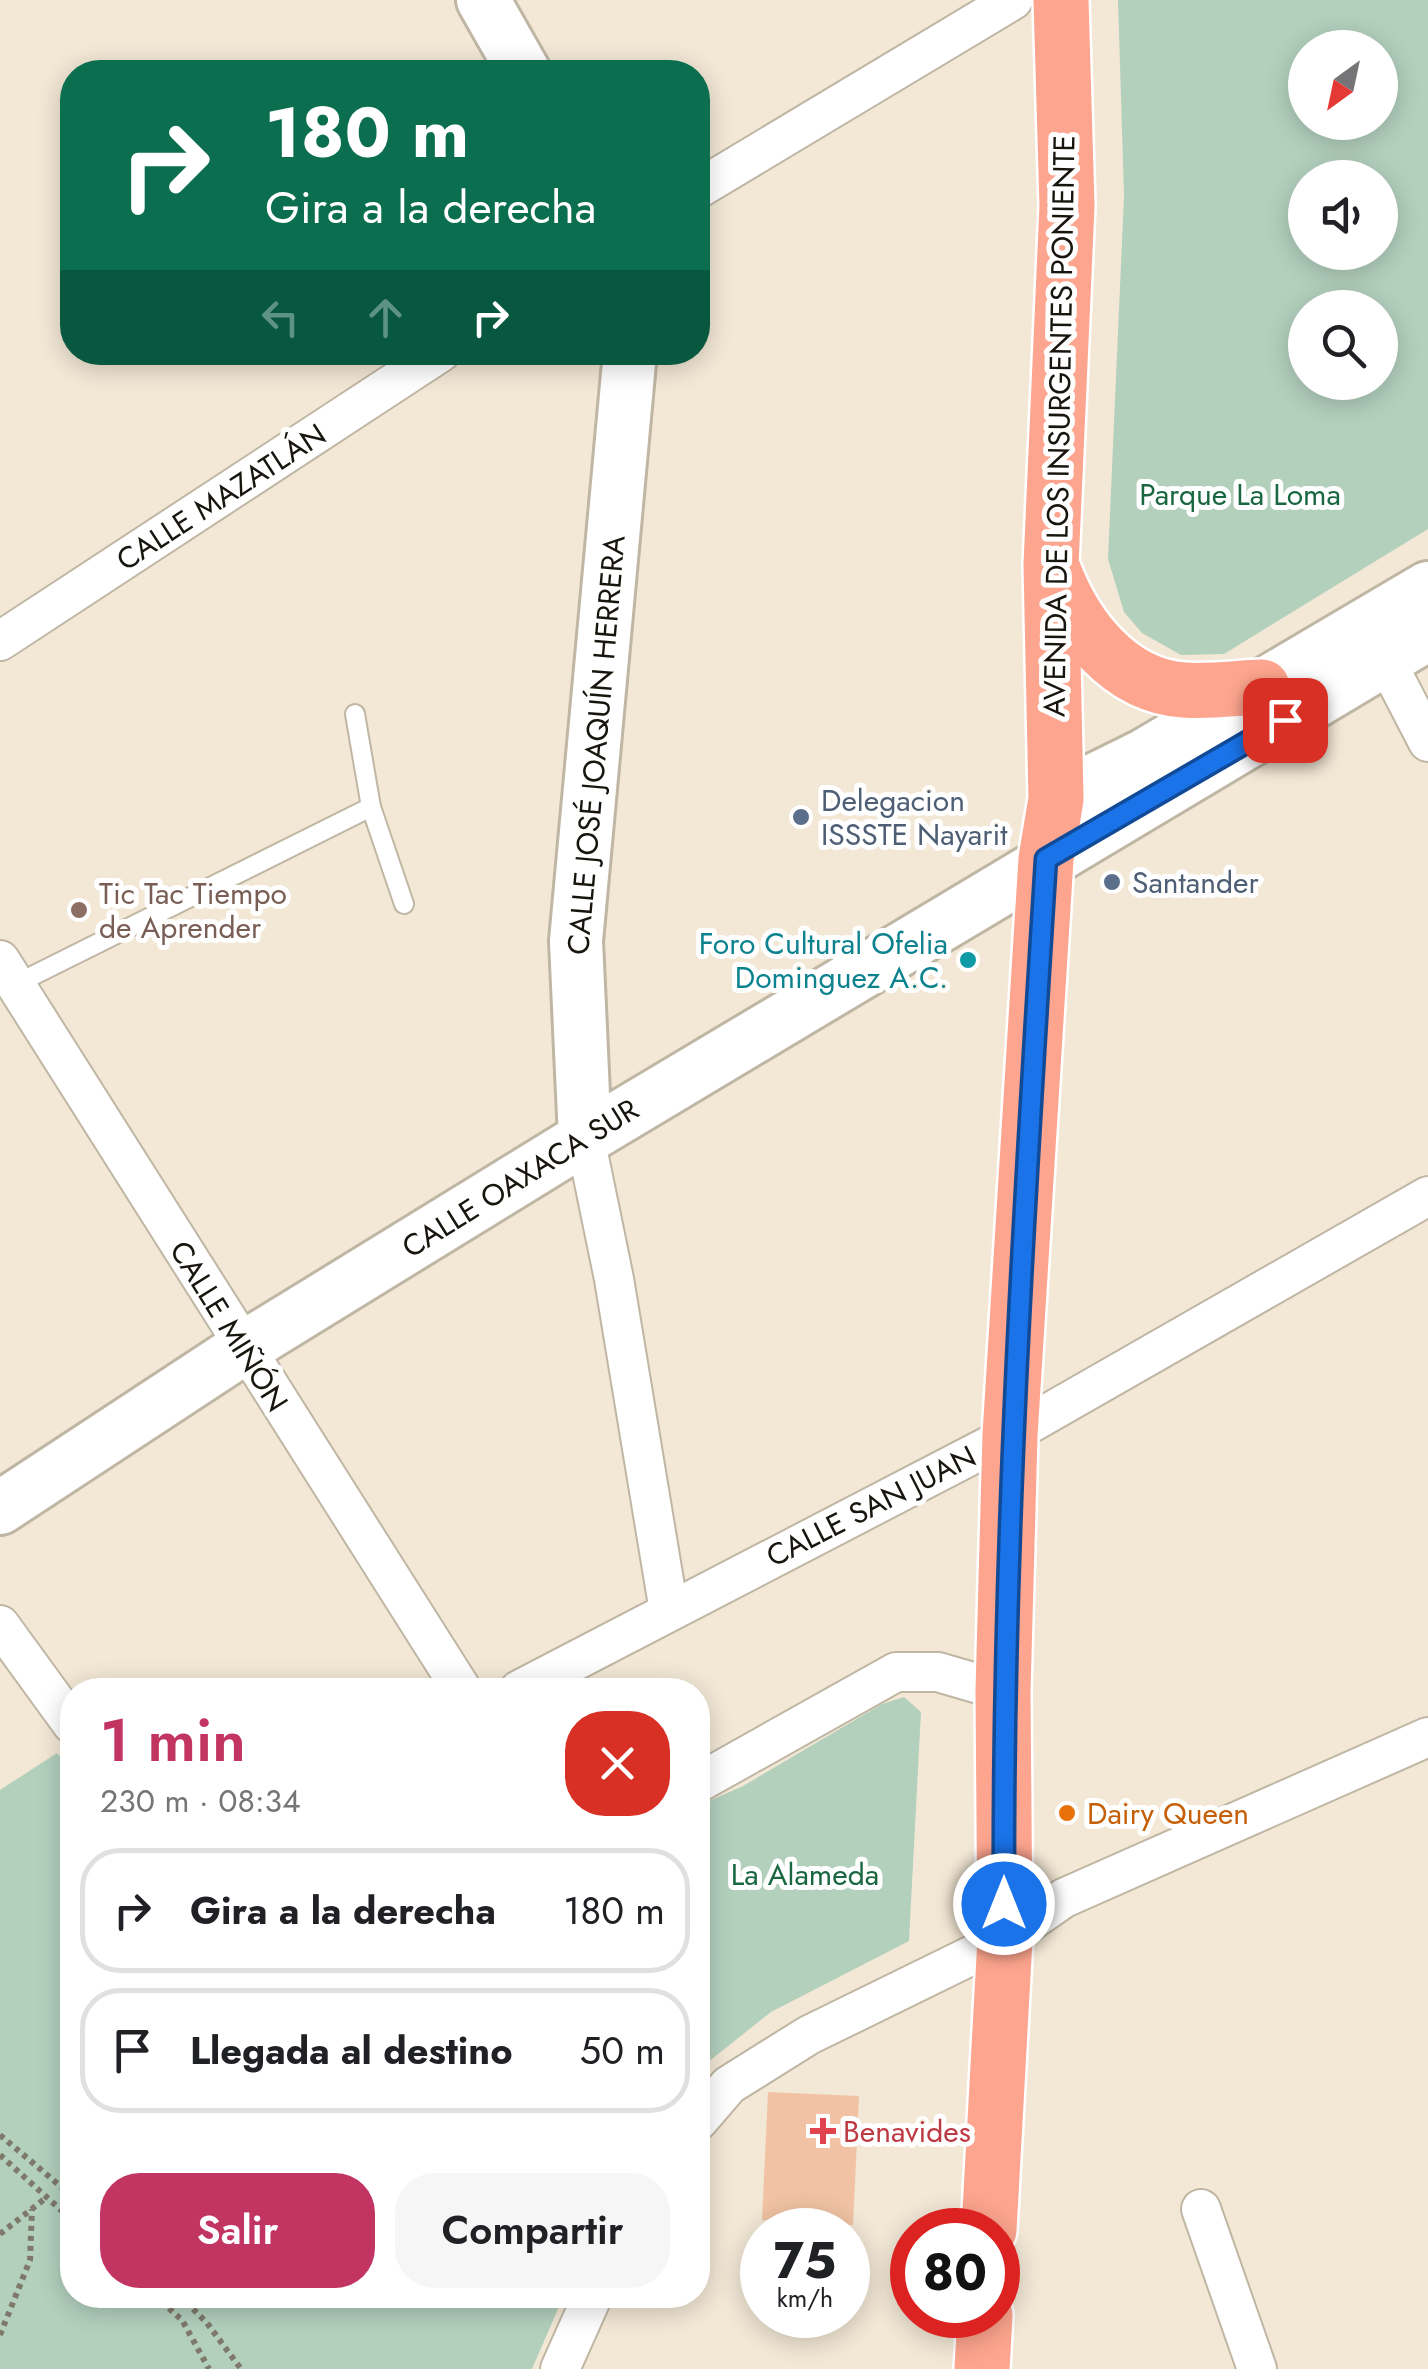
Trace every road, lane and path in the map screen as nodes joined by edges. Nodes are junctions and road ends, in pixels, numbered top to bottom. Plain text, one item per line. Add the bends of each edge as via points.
1 (483, 0) edge
2 (1014, 0) edge
3 (1061, 0) edge
4 (517, 60) edge
5 (710, 182) edge
6 (421, 365) edge
7 (629, 365) edge
8 (1051, 565) junction
9 (1428, 588) edge
10 (0, 641) edge
11 (1394, 641) edge
12 (1262, 687) junction
13 (355, 714) dead end
14 (1428, 742) edge
15 (1056, 799) junction
16 (372, 807) junction
17 (1046, 859) junction
18 (404, 904) dead end
19 (8, 972) edge
20 (584, 1138) junction
21 (1428, 1196) edge
22 (242, 1348) junction
23 (1010, 1434) junction
24 (0, 1508) edge
25 (669, 1610) junction
26 (0, 1626) edge
27 (454, 1678) edge
28 (542, 1678) edge
29 (1002, 1691) junction
30 (60, 1708) edge
31 (1428, 1737) edge
32 (710, 1776) edge
33 (1005, 1939) junction
34 (710, 2106) edge
35 (0, 2135) edge
36 (0, 2155) edge
37 (60, 2186) edge
38 (47, 2197) junction
39 (990, 2208) edge
40 (32, 2209) junction
41 (60, 2209) edge
42 (1201, 2209) dead end
43 (0, 2234) edge
44 (169, 2308) edge
45 (191, 2308) edge
46 (587, 2308) edge
47 (0, 2335) edge
48 (984, 2338) edge
49 (209, 2369) edge
50 (241, 2369) edge
51 (560, 2369) edge
52 (982, 2369) edge
53 (1257, 2369) edge

1 - 4 street
2 - 5 street
3 - 8 highway, AVENIDA DE LOS INSURGENTES PONIENTE via 1066,206
6 - 10 street, CALLE MAZATLÁN
7 - 20 street, CALLE JOSÉ JOAQUÍN HERRERA via 576,941
8 - 12 highway via 1069,612 1090,638 1148,681 1182,690
8 - 15 highway, AVENIDA DE LOS INSURGENTES PONIENTE
9 - 11 street
11 - 12 street
11 - 14 street
11 - 17 street, CALLE OAXACA SUR
12 - 15 street
13 - 16 lane
15 - 17 highway, AVENIDA DE LOS INSURGENTES PONIENTE
16 - 18 lane
16 - 19 lane
17 - 20 street, CALLE OAXACA SUR
17 - 23 highway, AVENIDA DE LOS INSURGENTES PONIENTE
19 - 22 street, CALLE MIÑÓN
20 - 22 street, CALLE OAXACA SUR
20 - 25 street, CALLE JOSÉ JOAQUÍN HERRERA
21 - 23 street, CALLE SAN JUAN
22 - 24 street, CALLE OAXACA SUR
22 - 27 street, CALLE MIÑÓN
23 - 25 street, CALLE SAN JUAN
23 - 29 highway, AVENIDA DE LOS INSURGENTES PONIENTE
25 - 28 street, CALLE SAN JUAN
26 - 30 street
29 - 32 street via 938,1672 896,1672
29 - 33 highway, AVENIDA DE LOS INSURGENTES PONIENTE
31 - 33 street via 1064,1898
33 - 34 street via 809,2035 728,2085
33 - 39 highway, AVENIDA DE LOS INSURGENTES PONIENTE
35 - 37 path
36 - 38 path
38 - 40 path
38 - 41 path
40 - 43 path
40 - 47 path via 30,2260
42 - 53 street
44 - 49 path
45 - 50 path
46 - 51 street
48 - 52 highway

